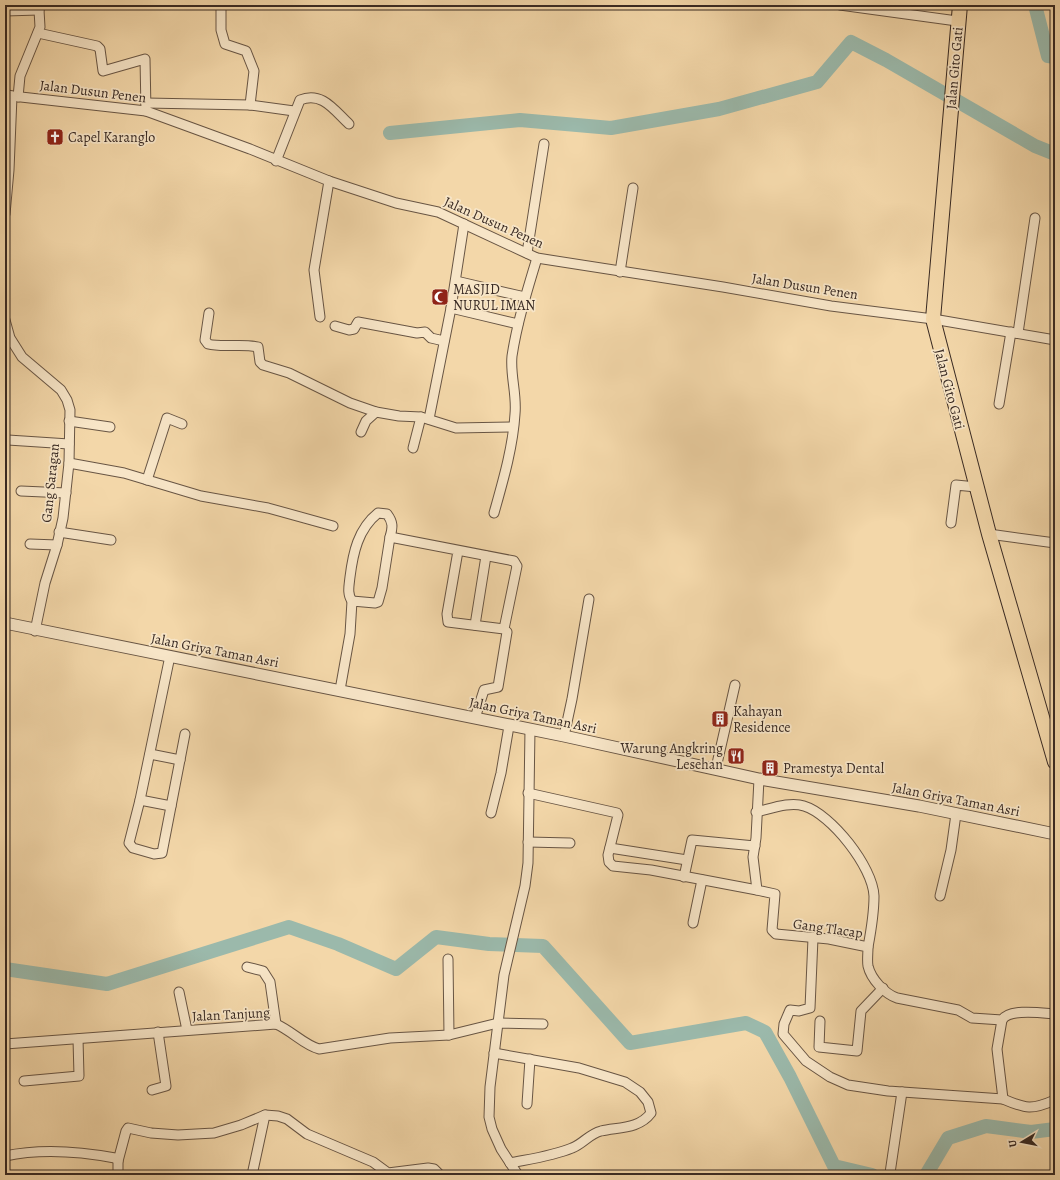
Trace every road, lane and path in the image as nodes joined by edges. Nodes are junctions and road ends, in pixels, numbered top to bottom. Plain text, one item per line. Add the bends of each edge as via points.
1 (221, 5) edge
2 (840, 5) edge
3 (960, 5) edge
4 (39, 7) edge
5 (5, 11) edge
6 (958, 21) junction
7 (38, 33) junction
8 (12, 96) edge
9 (250, 105) junction
10 (146, 107) junction
11 (294, 111) junction
12 (349, 124) dead end
13 (544, 144) dead end
14 (276, 161) junction
15 (7, 170) edge
16 (329, 181) junction
17 (633, 188) dead end
18 (5, 214) edge
19 (1035, 218) dead end
20 (464, 224) junction
21 (527, 253) junction
22 (537, 258) junction
23 (620, 272) junction
24 (456, 281) junction
25 (525, 297) junction
26 (451, 308) junction
27 (209, 313) dead end
28 (320, 316) dead end
29 (933, 319) junction
30 (5, 320) edge
31 (518, 324) junction
32 (335, 326) dead end
33 (1014, 332) junction
34 (1055, 340) edge
35 (444, 341) junction
36 (999, 404) dead end
37 (376, 412) junction
38 (425, 418) junction
39 (69, 421) junction
40 (182, 424) dead end
41 (110, 427) dead end
42 (513, 427) junction
43 (361, 432) dead end
44 (8, 440) dead end
45 (69, 444) junction
46 (413, 448) dead end
47 (69, 463) junction
48 (147, 480) junction
49 (976, 486) junction
50 (21, 491) dead end
51 (66, 493) junction
52 (494, 513) dead end
53 (951, 523) dead end
54 (332, 526) dead end
55 (60, 532) junction
56 (989, 534) junction
57 (390, 537) junction
58 (111, 540) dead end
59 (1055, 543) edge
60 (30, 544) dead end
61 (57, 545) junction
62 (458, 551) junction
63 (486, 556) junction
64 (589, 600) dead end
65 (352, 601) junction
66 (5, 623) edge
67 (474, 625) junction
68 (35, 631) junction
69 (507, 632) dead end
70 (170, 656) junction
71 (735, 685) dead end
72 (340, 690) junction
73 (475, 718) junction
74 (509, 726) junction
75 (530, 729) junction
76 (185, 734) dead end
77 (564, 736) junction
78 (150, 754) junction
79 (180, 760) junction
80 (1055, 762) edge
81 (716, 768) junction
82 (759, 779) junction
83 (528, 794) junction
84 (140, 800) junction
85 (171, 806) junction
86 (756, 812) junction
87 (492, 813) dead end
88 (956, 814) junction
89 (1055, 834) edge
90 (528, 842) junction
91 (570, 843) dead end
92 (755, 846) junction
93 (610, 848) junction
94 (687, 860) junction
95 (684, 877) junction
96 (702, 880) junction
97 (756, 890) junction
98 (940, 896) dead end
99 (692, 923) dead end
100 (813, 938) junction
101 (868, 947) junction
102 (448, 959) dead end
103 (247, 967) dead end
104 (883, 988) junction
105 (179, 992) dead end
106 (1055, 1014) edge
107 (1002, 1020) junction
108 (820, 1021) dead end
109 (498, 1023) junction
110 (276, 1024) junction
111 (542, 1024) dead end
112 (187, 1030) junction
113 (158, 1032) junction
114 (449, 1035) junction
115 (78, 1039) junction
116 (5, 1044) edge
117 (494, 1053) junction
118 (530, 1059) junction
119 (24, 1081) dead end
120 (152, 1090) dead end
121 (902, 1092) junction
122 (1003, 1099) junction
123 (1055, 1100) edge
124 (527, 1104) dead end
125 (264, 1115) junction
126 (5, 1156) edge
127 (118, 1161) junction
128 (510, 1163) junction
129 (890, 1173) dead end
130 (388, 1174) edge
131 (118, 1175) edge
132 (252, 1175) edge
133 (440, 1175) edge
134 (518, 1175) edge

1 - 9 street via 221,30 225,44 246,51 253,65
2 - 6 street
3 - 6 main road, Jalan Gito Gati
4 - 5 street
4 - 7 street
6 - 29 main road, Jalan Gito Gati
7 - 8 street
7 - 10 street via 97,46 100,49 103,71 141,59 146,62
8 - 10 street, Jalan Dusun Penen
8 - 15 street
9 - 10 street
9 - 11 street
10 - 14 street, Jalan Dusun Penen
11 - 12 street via 300,100 317,97 325,101
11 - 14 street
13 - 21 street
14 - 16 street, Jalan Dusun Penen
15 - 18 street
16 - 20 street, Jalan Dusun Penen via 396,203 434,210
16 - 28 street via 314,270
17 - 23 street
19 - 33 street
20 - 21 street, Jalan Dusun Penen
20 - 24 street
21 - 22 street, Jalan Dusun Penen
22 - 23 street, Jalan Dusun Penen
22 - 25 street
23 - 29 street, Jalan Dusun Penen via 831,306
24 - 25 street
24 - 26 street
25 - 31 street
26 - 31 street
26 - 35 street
27 - 37 street via 205,340 208,344 258,347 260,362 263,365 289,373
29 - 33 street, Jalan Dusun Penen
29 - 49 main road, Jalan Gito Gati
30 - 39 street, Gang Saragan via 10,338 22,356 61,390 70,410
31 - 42 street via 511,367 515,399
32 - 35 street via 349,330 354,329 358,322 417,333 425,332 431,338
33 - 34 street, Jalan Dusun Penen
33 - 36 street
35 - 38 street
37 - 38 street
37 - 43 street via 366,420
38 - 42 street via 456,428
38 - 46 street
39 - 41 street
39 - 45 street, Gang Saragan
40 - 48 street via 167,418
42 - 52 street
44 - 45 street
45 - 47 street, Gang Saragan
47 - 48 street
47 - 51 street, Gang Saragan
48 - 54 street via 201,496 268,508
49 - 53 street via 956,485
49 - 56 main road, Jalan Gito Gati
50 - 51 street
51 - 55 street, Gang Saragan
55 - 58 street
55 - 61 street, Gang Saragan
56 - 59 street
56 - 80 main road, Jalan Gito Gati
57 - 62 street
57 - 65 street via 378,602
57 - 65 street via 392,520 387,514 378,513 362,532 353,554 349,587
60 - 61 street
61 - 68 street, Gang Saragan via 45,583
62 - 63 street
62 - 67 street via 446,617 451,623
63 - 67 street
63 - 67 street via 511,560 517,566 504,629
64 - 77 street
65 - 72 street via 350,634
66 - 68 street, Jalan Griya Taman Asri
68 - 70 street, Jalan Griya Taman Asri
69 - 73 street via 498,687 484,690
70 - 72 street, Jalan Griya Taman Asri
70 - 78 street
71 - 81 street
72 - 73 street, Jalan Griya Taman Asri
73 - 74 street, Jalan Griya Taman Asri
74 - 75 street, Jalan Griya Taman Asri
74 - 87 street
75 - 77 street, Jalan Griya Taman Asri
75 - 83 street
76 - 79 street
77 - 81 street, Jalan Griya Taman Asri
78 - 79 street
78 - 84 street
79 - 85 street
81 - 82 street, Jalan Griya Taman Asri
82 - 86 street
82 - 88 street, Jalan Griya Taman Asri
83 - 90 street
83 - 93 street via 617,813
84 - 85 street
84 - 85 street via 130,843 133,848 154,854 162,853
86 - 92 street
86 - 101 street via 803,805 822,817 855,850 867,871 874,896
88 - 89 street, Jalan Griya Taman Asri
88 - 98 street
90 - 91 street
90 - 109 street via 525,886 504,975
92 - 94 street via 693,839
92 - 97 street via 753,857
93 - 94 street
93 - 95 street via 609,862 613,866
94 - 95 street
95 - 96 street
96 - 97 street
96 - 99 street
97 - 100 street, Gang Tlacap via 775,894 772,930 776,934
100 - 101 street, Gang Tlacap
100 - 121 street via 810,1008 790,1010 784,1024 784,1037 806,1061 830,1078 848,1085
101 - 104 street, Gang Tlacap via 868,967
102 - 114 street
103 - 110 street via 263,971 270,982
104 - 107 street, Gang Tlacap via 889,995 897,998 958,1010 972,1018
104 - 108 street via 861,1011 857,1051 819,1047
105 - 112 street
106 - 107 street, Gang Tlacap via 1009,1014
107 - 122 street via 997,1048
109 - 111 street, Jalan Tanjung
109 - 114 street, Jalan Tanjung
109 - 117 street
110 - 112 street, Jalan Tanjung
110 - 114 street, Jalan Tanjung via 319,1049 370,1040
112 - 113 street, Jalan Tanjung
113 - 115 street, Jalan Tanjung
113 - 120 street via 166,1086
115 - 116 street, Jalan Tanjung
115 - 119 street via 79,1076
117 - 118 street
117 - 128 street via 489,1117 501,1149
118 - 124 street
118 - 128 street via 579,1068 625,1082 640,1092 648,1102 651,1113 647,1118 631,1126 590,1136 573,1148
121 - 122 street
121 - 129 street
122 - 123 street via 1018,1105 1037,1107
125 - 127 street via 214,1133 178,1135 128,1128
125 - 130 street via 287,1119 307,1134 373,1162
125 - 132 street
126 - 127 street via 31,1151 65,1151 86,1152 115,1158
127 - 131 street
128 - 134 street
130 - 133 street via 428,1168

